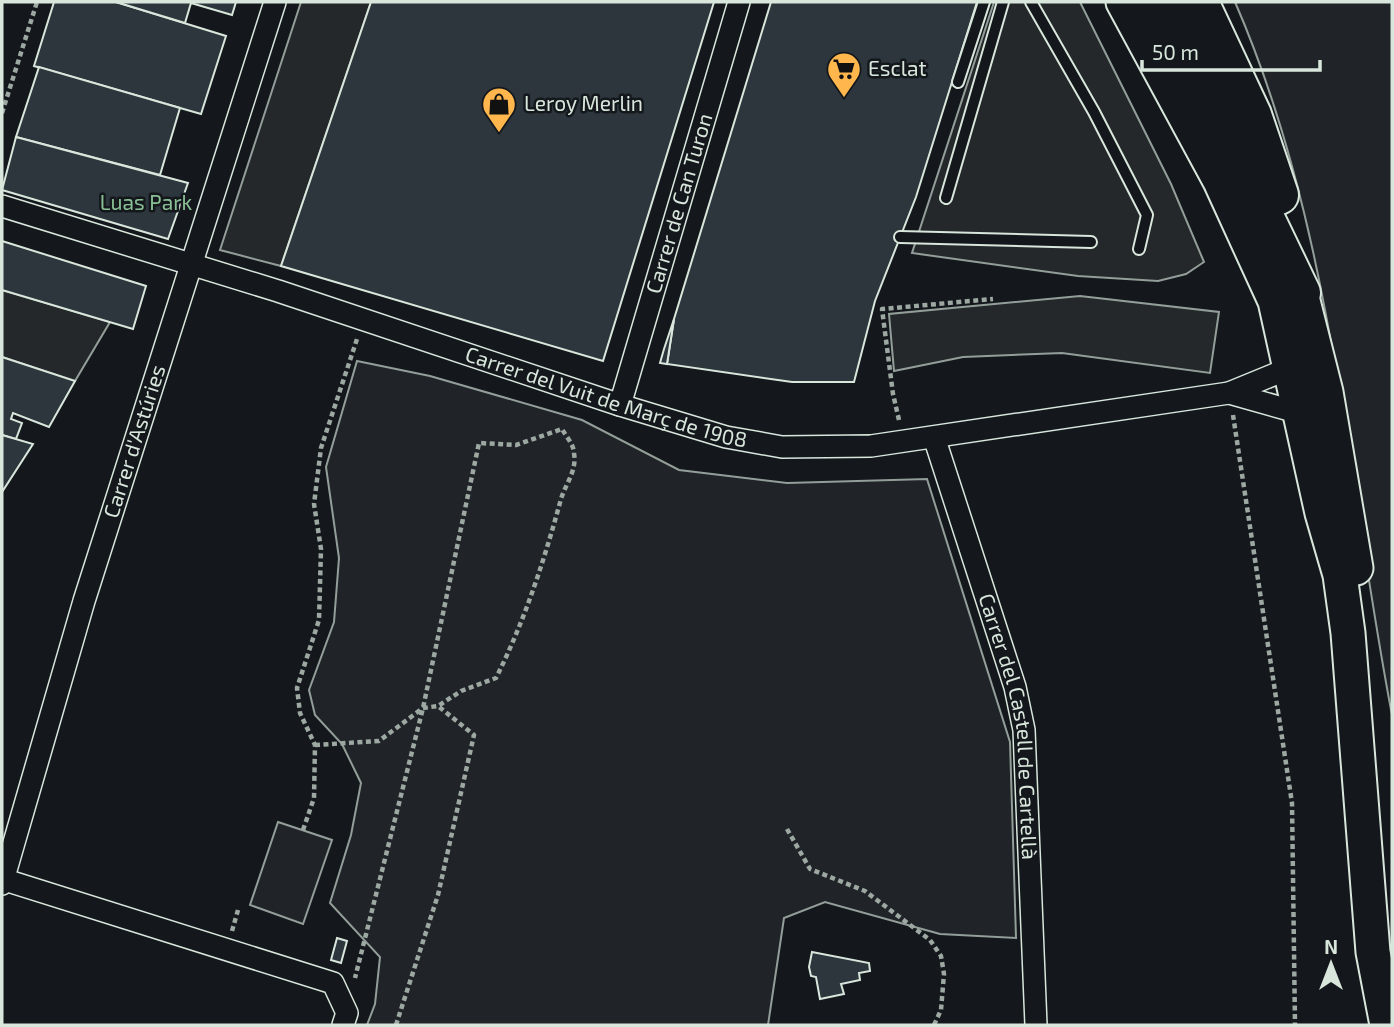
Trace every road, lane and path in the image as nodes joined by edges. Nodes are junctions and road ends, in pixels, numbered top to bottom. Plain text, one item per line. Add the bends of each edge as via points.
1 (37, 2) edge
2 (275, 2) edge
3 (739, 2) edge
4 (984, 2) edge
5 (1003, 2) edge
6 (1031, 2) edge
7 (1123, 2) edge
8 (1161, 2) edge
9 (1199, 2) edge
10 (1212, 2) edge
11 (1231, 68) junction
12 (958, 82) dead end
13 (2, 113) edge
14 (946, 198) dead end
15 (2, 206) edge
16 (900, 237) dead end
17 (1091, 242) dead end
18 (1139, 249) dead end
19 (189, 265) junction
20 (1301, 292) junction
21 (993, 299) dead end
22 (359, 330) dead end
23 (1290, 368) junction
24 (1229, 393) junction
25 (620, 405) junction
26 (1300, 413) junction
27 (934, 437) junction
28 (905, 441) junction
29 (438, 706) junction
30 (423, 708) junction
31 (316, 745) junction
32 (787, 829) dead end
33 (303, 830) dead end
34 (2, 881) edge
35 (345, 1019) edge
36 (397, 1025) edge
37 (934, 1025) edge
38 (1036, 1025) edge
39 (1295, 1025) edge
40 (1390, 1025) edge

1 - 13 path
2 - 19 street, Carrer d'Astúries via 215,197
3 - 25 street, Carrer de Can Turon
4 - 12 lane
5 - 14 lane
6 - 18 lane via 1147,215
7 - 23 main road via 1220,181 1275,301
8 - 20 highway
9 - 11 highway
10 - 11 highway
11 - 20 highway via 1284,209
15 - 19 street, Carrer del Vuit de Març de 1908
16 - 17 lane
19 - 25 street, Carrer del Vuit de Març de 1908
19 - 34 street, Carrer d'Astúries
20 - 40 main road via 1326,392 1363,609 1388,889
21 - 28 path via 882,309 892,394
22 - 31 path via 320,448 314,504 321,549 319,620 297,688 300,713
23 - 24 street, Carrer del Vuit de Març de 1908
23 - 26 main road
24 - 26 street, Carrer del Vuit de Març de 1908
24 - 27 street, Carrer del Vuit de Març de 1908
24 - 39 path via 1292,803
25 - 28 street, Carrer del Vuit de Març de 1908 via 726,437 782,447 851,448
26 - 40 main road via 1340,575 1373,952
27 - 28 street, Carrer del Vuit de Març de 1908
27 - 38 street, Carrer del Castell de Cartellà via 1015,687 1024,730
29 - 30 path
29 - 30 path via 461,691 496,678 514,642 572,476 575,451 562,429 516,445 479,443
29 - 36 path via 474,736 438,895
30 - 31 path via 379,741
30 - 35 path
31 - 33 path via 314,798
32 - 37 path via 810,869 865,891 930,940 941,956 944,974 941,1010
34 - 35 street via 333,983

